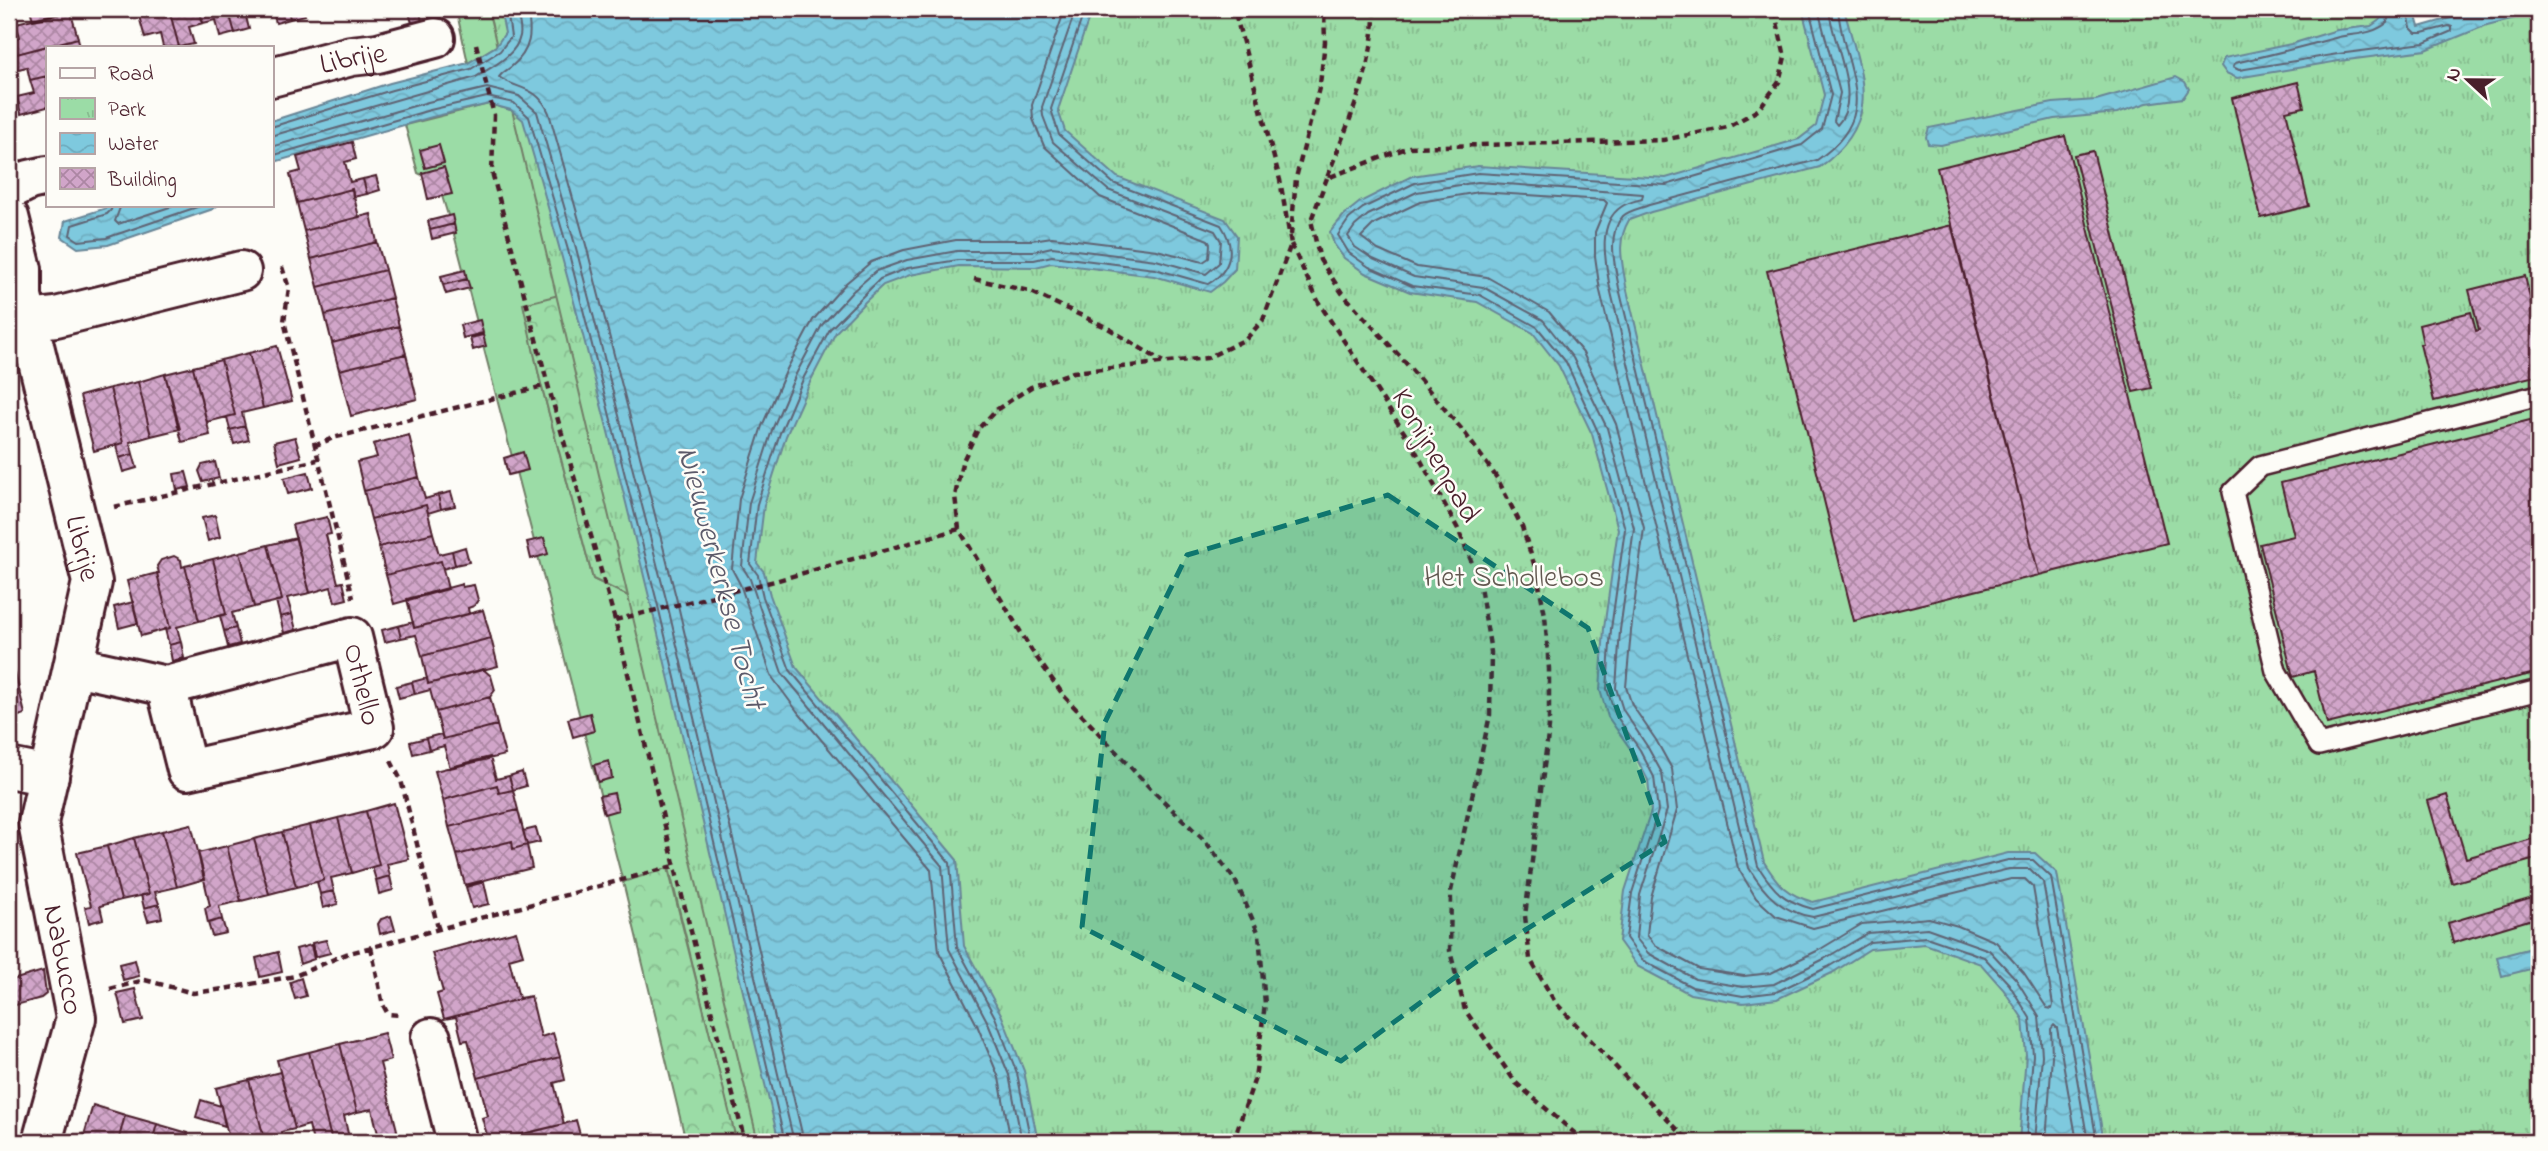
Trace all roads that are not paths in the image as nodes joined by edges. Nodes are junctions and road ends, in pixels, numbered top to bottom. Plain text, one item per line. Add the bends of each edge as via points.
1 (435, 38) dead end
2 (273, 76) edge
3 (46, 176) edge
4 (9, 190) edge
5 (9, 217) edge
6 (241, 271) road end
7 (18, 322) edge
8 (2539, 395) edge
9 (75, 666) junction
10 (166, 686) junction
11 (2539, 690) edge
12 (9, 768) edge
13 (49, 776) junction
14 (431, 1038) road end
15 (42, 1142) edge
16 (457, 1142) edge

1 - 2 street, Librije
3 - 4 street
5 - 7 street, Librije via 22,269
6 - 7 street via 56,317
7 - 9 street, Librije via 92,582
8 - 11 lane via 2260,466 2232,492 2276,671 2319,745
9 - 10 street, Othello
9 - 13 street, Librije
10 - 10 street, Othello via 352,637 374,728 187,770
12 - 13 street
13 - 15 street, Nabucco via 38,822 76,1018
14 - 16 street

